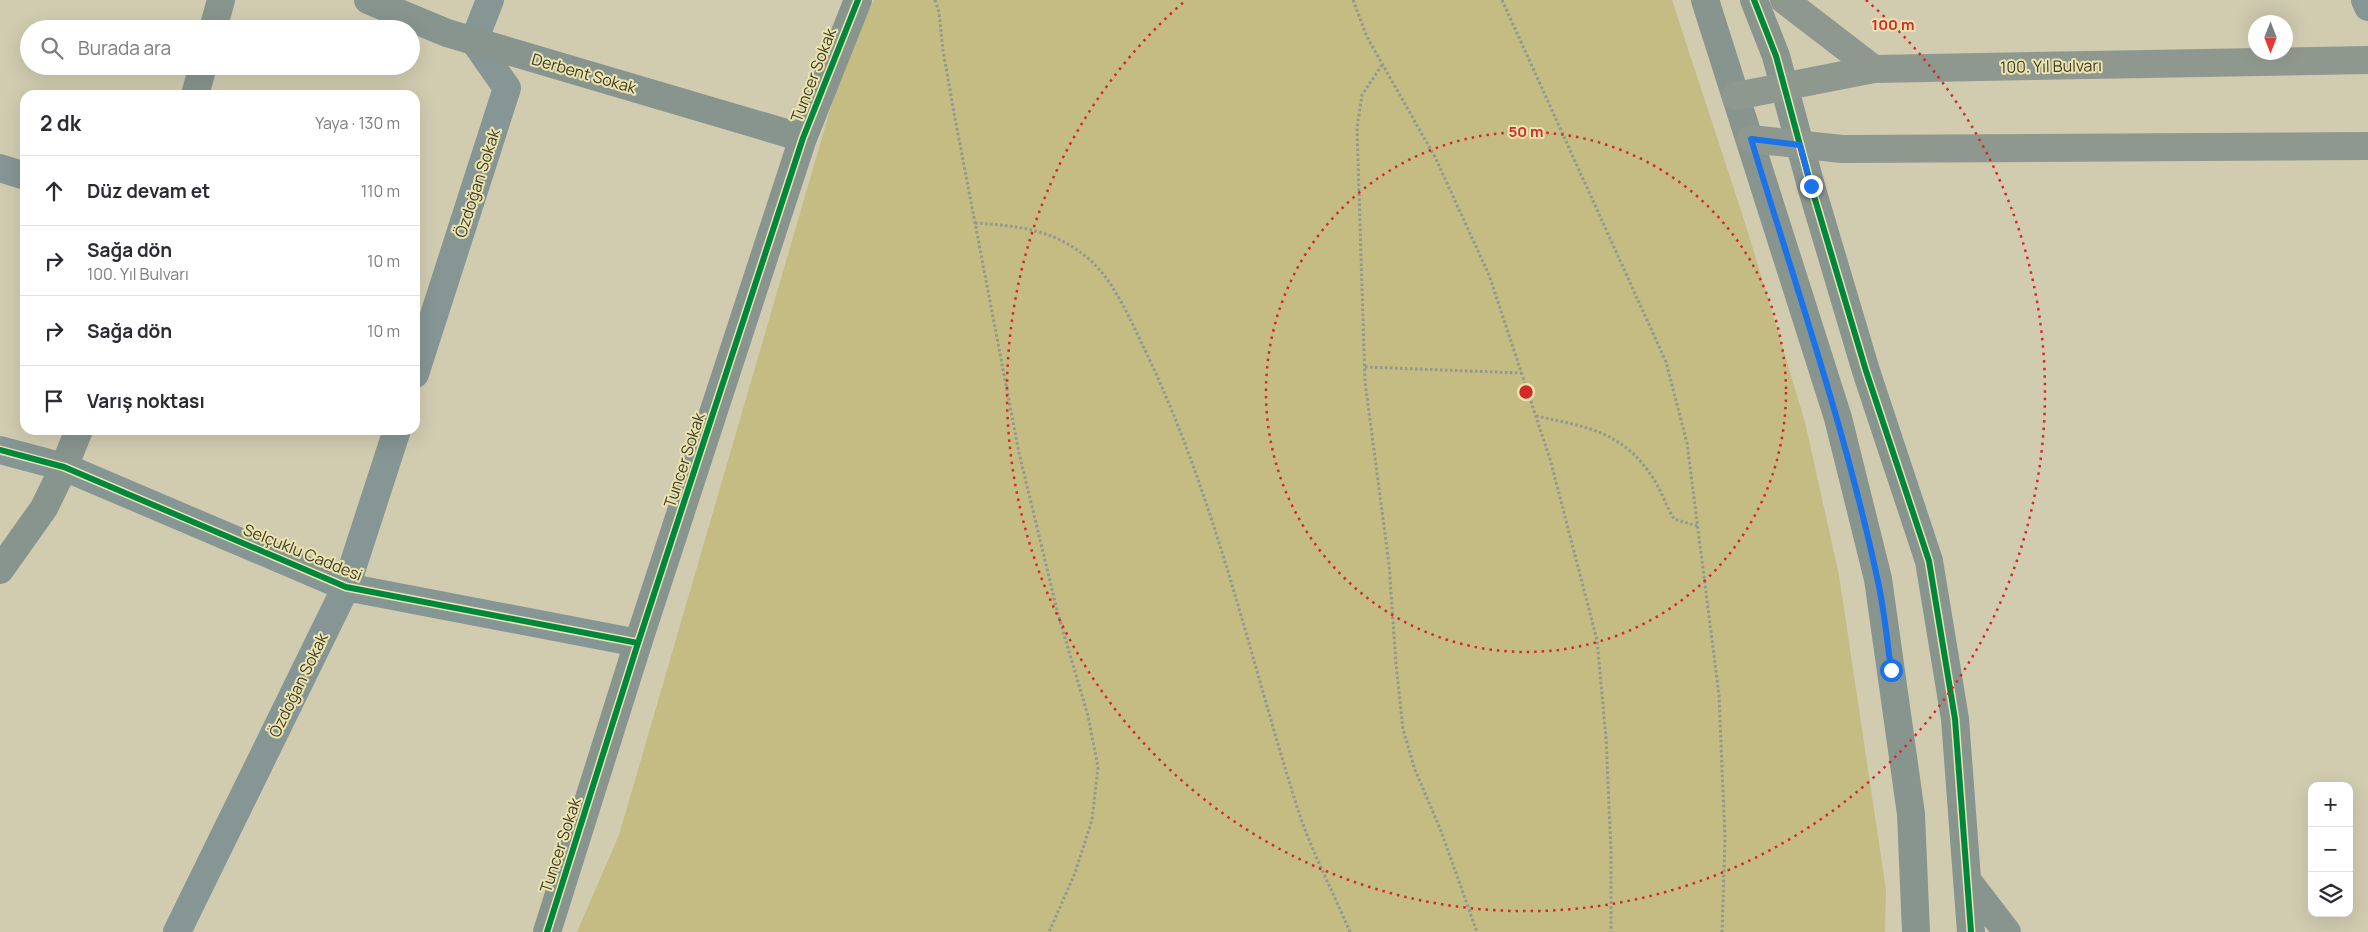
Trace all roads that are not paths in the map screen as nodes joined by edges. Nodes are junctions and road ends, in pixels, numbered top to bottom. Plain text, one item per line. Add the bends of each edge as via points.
1 (221, 0) edge
2 (368, 0) edge
3 (490, 0) edge
4 (858, 0) edge
5 (1705, 0) edge
6 (1754, 0) edge
7 (1784, 0) edge
8 (2366, 0) edge
9 (2368, 7) edge
10 (215, 20) edge
11 (416, 20) edge
12 (420, 22) edge
13 (474, 41) junction
14 (2368, 60) edge
15 (1874, 69) junction
16 (201, 75) edge
17 (1784, 86) junction
18 (197, 90) edge
19 (1736, 96) junction
20 (803, 138) junction
21 (1751, 139) junction
22 (1800, 145) junction
23 (2368, 146) edge
24 (0, 168) edge
25 (20, 174) edge
26 (420, 358) edge
27 (77, 435) edge
28 (395, 435) edge
29 (0, 450) edge
30 (64, 467) junction
31 (0, 570) edge
32 (346, 587) junction
33 (638, 643) junction
34 (1967, 880) junction
35 (177, 932) edge
36 (546, 932) edge
37 (1916, 932) edge
38 (1971, 932) edge
39 (2007, 932) edge

1 - 10 street
2 - 11 street, Derbent Sokak
3 - 13 street
4 - 20 street, Tuncer Sokak
5 - 19 street
6 - 17 street
7 - 15 main road
8 - 9 street
12 - 13 street, Derbent Sokak
13 - 20 street, Derbent Sokak
13 - 26 street, Özdoğan Sokak via 507,88
14 - 15 main road, 100. Yıl Bulvarı
15 - 17 main road, 100. Yıl Bulvarı
16 - 18 street
17 - 19 main road, 100. Yıl Bulvarı
17 - 22 street
19 - 21 street
20 - 33 street, Tuncer Sokak
21 - 22 main road
21 - 37 street via 1838,418 1878,579 1911,814
22 - 23 main road via 1842,149
22 - 34 street via 1866,371 1929,561 1955,719
24 - 25 street
27 - 30 street
28 - 32 street, Özdoğan Sokak
29 - 30 street, Selçuklu Caddesi
30 - 31 street via 44,508
30 - 32 street, Selçuklu Caddesi
32 - 33 street, Selçuklu Caddesi
32 - 35 street, Özdoğan Sokak
33 - 36 street, Tuncer Sokak
34 - 38 street
34 - 39 street

